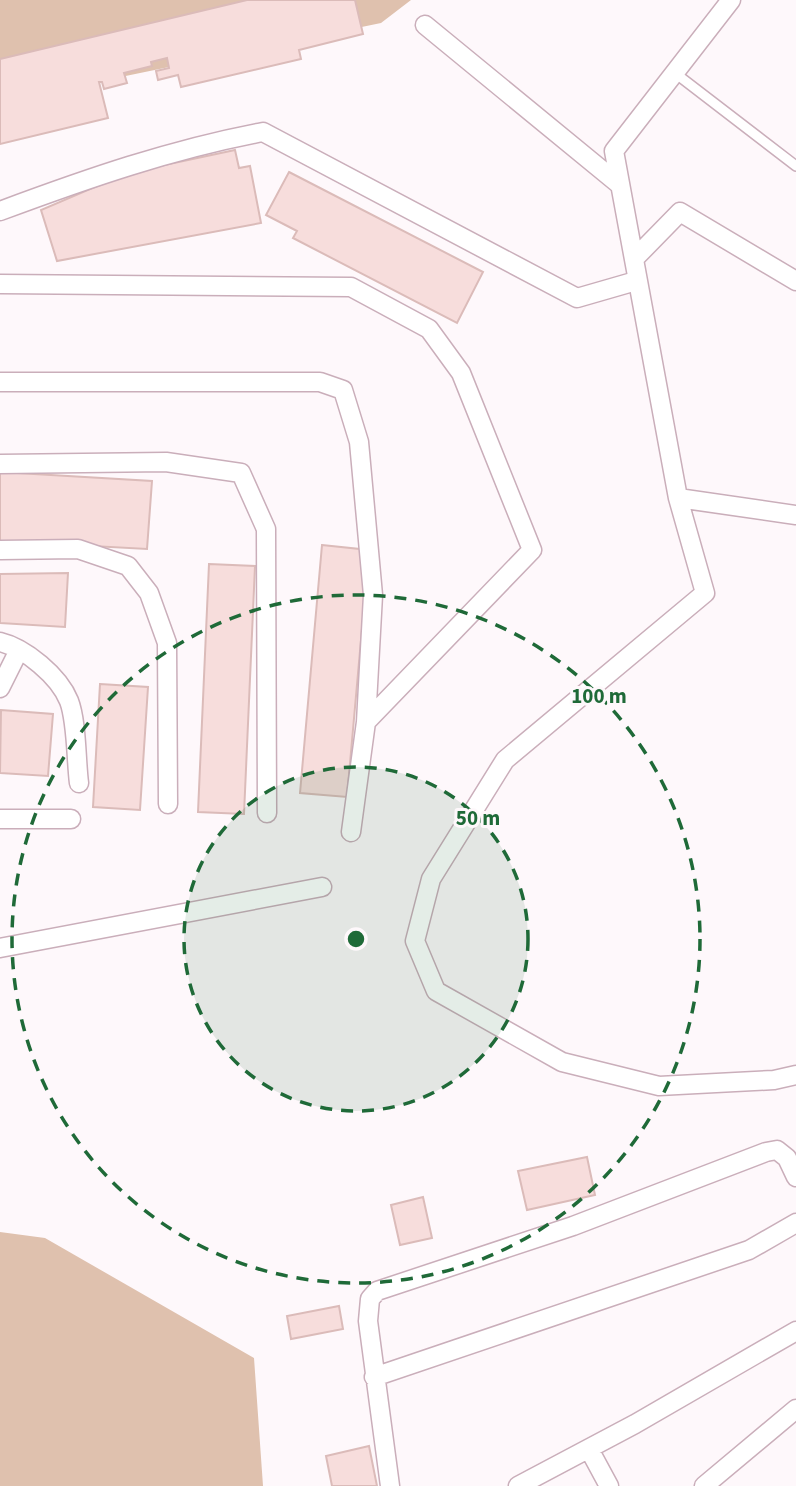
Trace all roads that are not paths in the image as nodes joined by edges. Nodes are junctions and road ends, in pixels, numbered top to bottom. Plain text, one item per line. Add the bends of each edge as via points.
1 (732, 0) edge
2 (425, 25) dead end
3 (675, 73) junction
4 (796, 166) edge
5 (620, 186) junction
6 (0, 211) edge
7 (634, 259) junction
8 (636, 281) junction
9 (796, 281) edge
10 (0, 284) edge
11 (0, 382) edge
12 (0, 464) edge
13 (678, 498) junction
14 (796, 515) edge
15 (0, 550) edge
16 (0, 642) edge
17 (19, 650) junction
18 (0, 688) edge
19 (366, 722) junction
20 (79, 783) dead end
21 (168, 804) dead end
22 (267, 813) dead end
23 (0, 819) edge
24 (71, 819) dead end
25 (351, 832) dead end
26 (322, 887) dead end
27 (0, 948) edge
28 (796, 1075) edge
29 (796, 1177) edge
30 (796, 1223) edge
31 (796, 1331) edge
32 (374, 1377) junction
33 (796, 1409) edge
34 (589, 1449) junction
35 (390, 1486) edge
36 (519, 1486) edge
37 (609, 1486) edge
38 (704, 1486) edge

1 - 3 street
2 - 5 street
3 - 4 lane
3 - 5 street via 614,151
5 - 7 street
6 - 8 street via 207,142 262,132 577,298
7 - 8 street
7 - 9 street via 680,212
8 - 13 street
10 - 19 street via 351,287 429,329 461,373 532,550
11 - 19 street via 320,382 343,390 359,442 373,595
12 - 22 street via 166,462 241,473 267,529
13 - 14 street
13 - 28 street via 705,593 505,760 431,879 415,941 436,991 562,1062 659,1086
15 - 21 street via 78,549 128,566 149,593 167,643
16 - 17 street
17 - 18 street
17 - 20 street via 52,677 69,701
19 - 25 street
23 - 24 street
26 - 27 street
29 - 32 street via 787,1158 777,1150 766,1152 573,1226 377,1291 370,1299 368,1321
30 - 32 street via 749,1250
31 - 34 street
32 - 35 street
33 - 38 street
34 - 36 street
34 - 37 street

